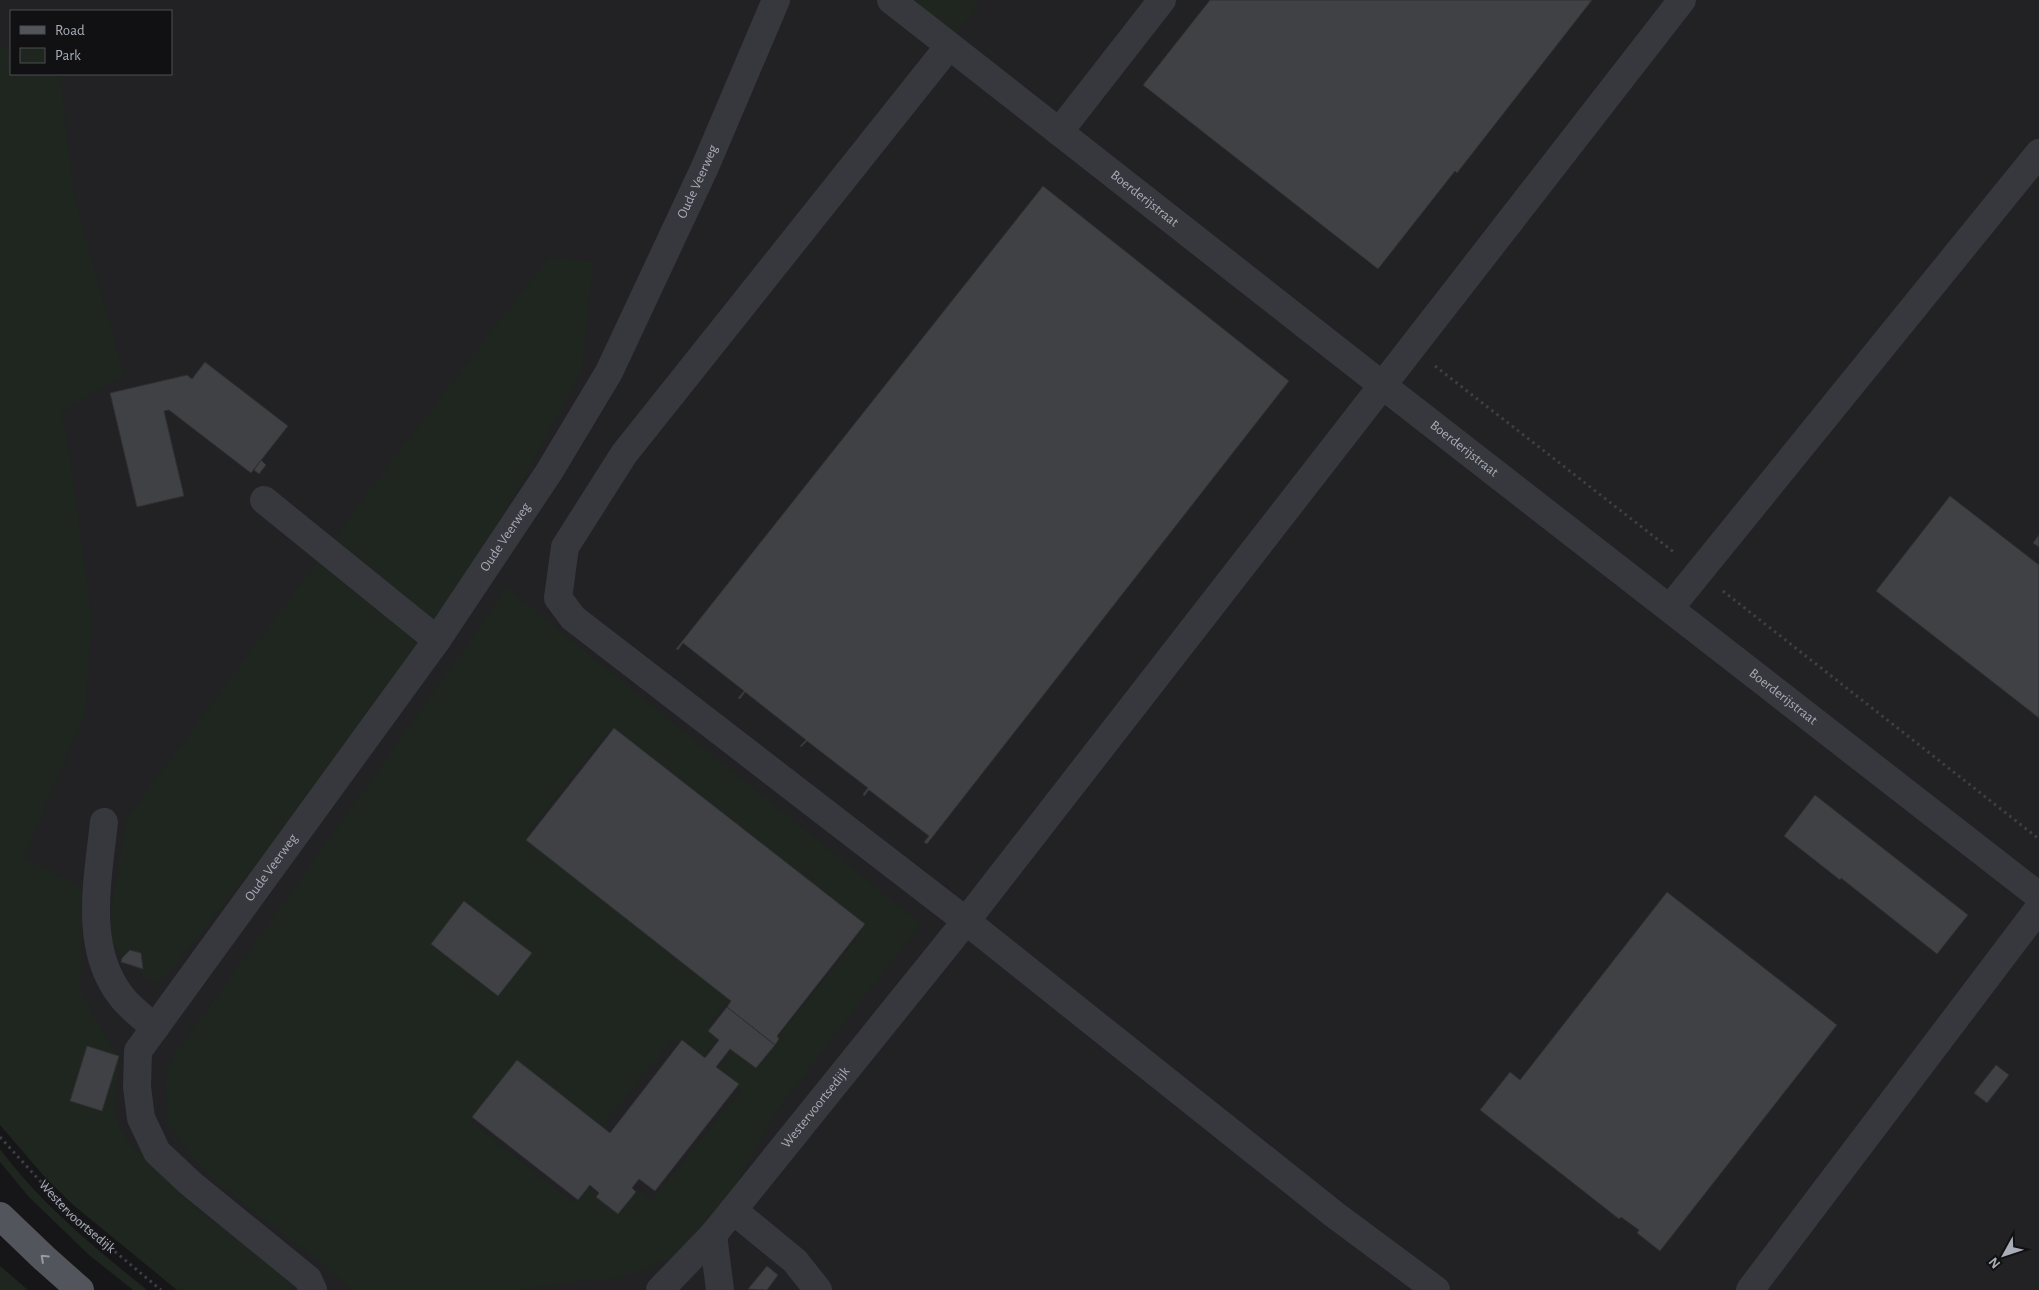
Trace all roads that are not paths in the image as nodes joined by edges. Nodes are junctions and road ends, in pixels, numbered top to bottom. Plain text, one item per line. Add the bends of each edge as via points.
1 (776, 0) edge
2 (891, 0) edge
3 (1162, 0) edge
4 (1682, 0) edge
5 (949, 46) junction
6 (1058, 132) junction
7 (2039, 153) edge
8 (1382, 385) junction
9 (264, 500) dead end
10 (1670, 608) junction
11 (437, 640) junction
12 (104, 822) dead end
13 (2039, 896) edge
14 (2039, 908) edge
15 (966, 921) junction
16 (155, 1028) junction
17 (734, 1211) junction
18 (0, 1216) edge
19 (713, 1236) junction
20 (80, 1290) edge
21 (313, 1290) edge
22 (660, 1290) edge
23 (720, 1290) edge
24 (818, 1290) edge
25 (1436, 1290) edge
26 (1750, 1290) edge

1 - 11 street, Oude Veerweg via 705,167 609,372 549,472
2 - 5 street, Boerderijstraat
3 - 6 street
4 - 8 street, Westervoortsedijk
5 - 6 street, Boerderijstraat
5 - 15 street via 624,454 565,547 558,598 573,618
6 - 8 street, Boerderijstraat
7 - 10 street
8 - 10 street, Boerderijstraat
8 - 15 street, Westervoortsedijk
9 - 11 street
10 - 13 street, Boerderijstraat
11 - 16 street, Oude Veerweg
12 - 16 street via 97,897 98,947 109,976 122,997
14 - 26 street
15 - 17 street, Westervoortsedijk
15 - 25 street via 1335,1215
16 - 21 street, Oude Veerweg via 138,1051 137,1087 141,1118 157,1152 308,1279
17 - 19 street, Westervoortsedijk
17 - 24 street via 795,1261
20 -> 18 main road
19 - 22 street, Westervoortsedijk
19 - 23 street

